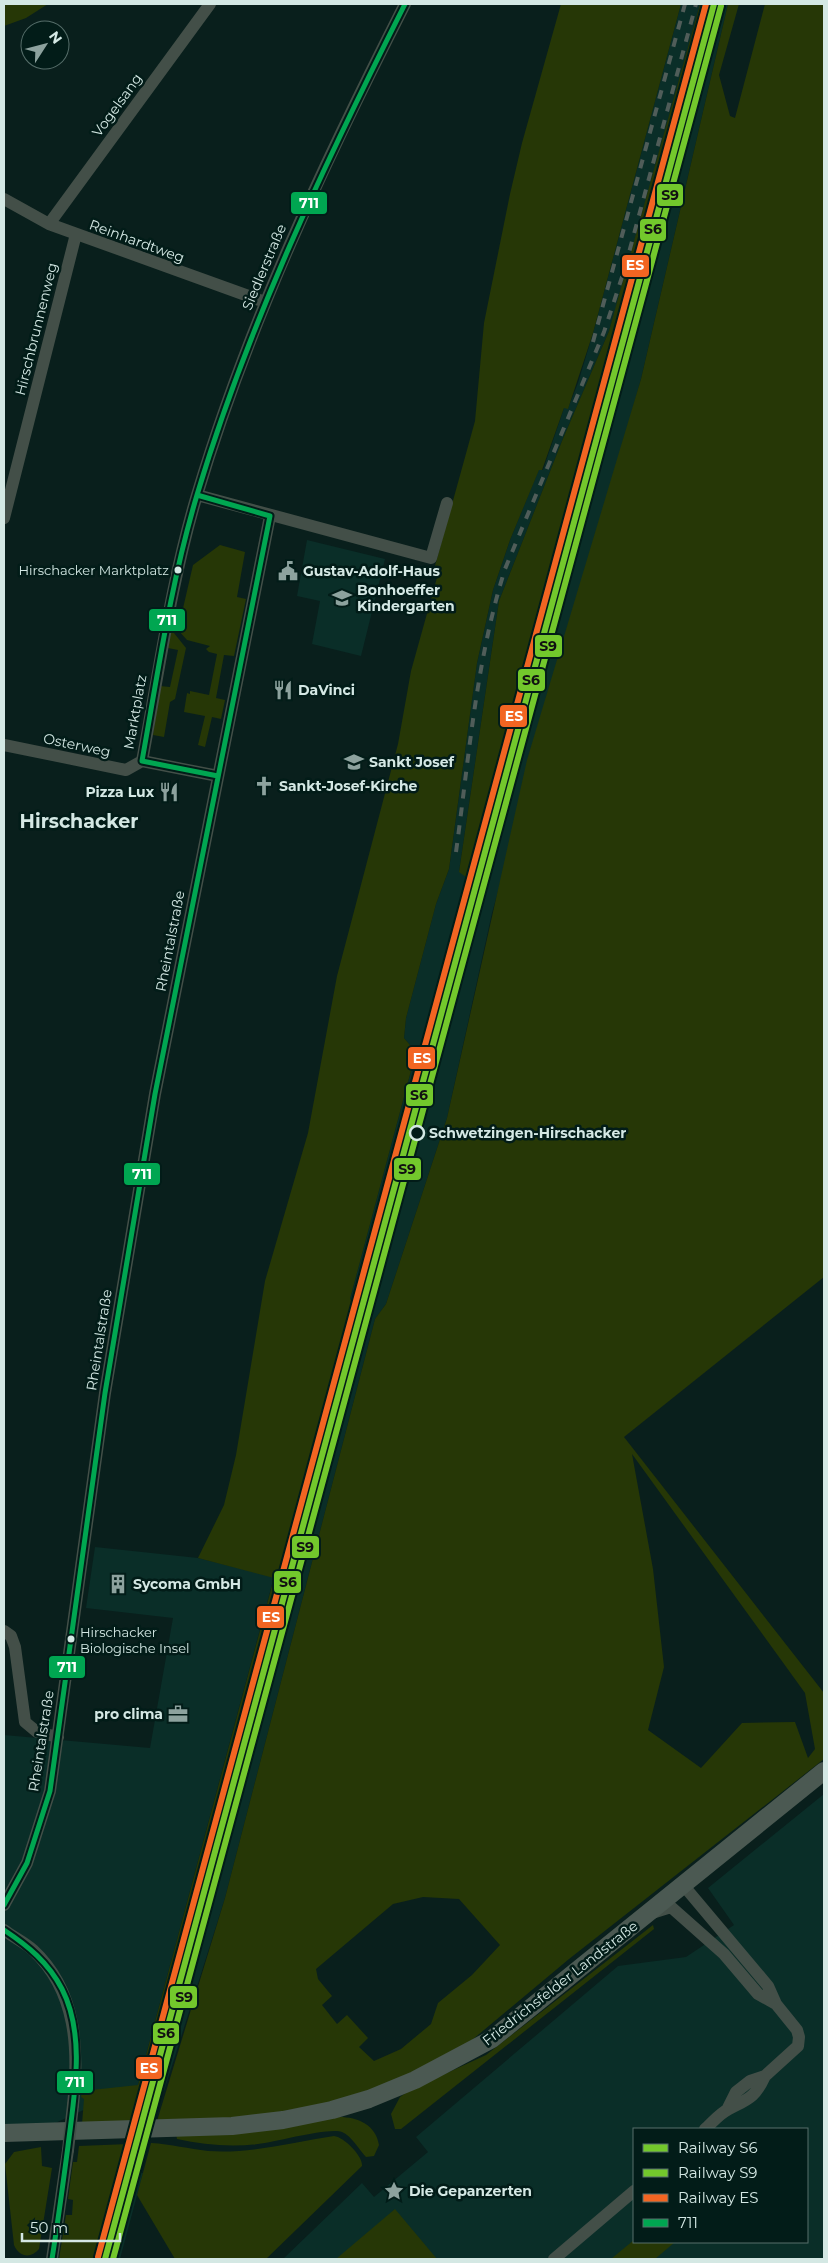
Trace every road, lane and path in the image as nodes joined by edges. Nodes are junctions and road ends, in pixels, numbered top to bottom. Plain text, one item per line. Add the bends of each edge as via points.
1 (210, 4) edge
2 (405, 4) edge
3 (4, 199) edge
4 (48, 224) junction
5 (76, 234) junction
6 (265, 302) junction
7 (197, 495) junction
8 (447, 503) dead end
9 (270, 516) junction
10 (4, 518) edge
11 (4, 745) edge
12 (142, 761) junction
13 (218, 776) junction
14 (4, 1631) edge
15 (58, 1737) junction
16 (824, 1771) edge
17 (684, 1886) junction
18 (4, 1905) edge
19 (650, 1914) junction
20 (4, 1930) edge
21 (763, 1990) junction
22 (705, 2128) edge
23 (4, 2134) edge
24 (633, 2192) edge
25 (52, 2259) edge
26 (554, 2259) edge

1 - 4 street, Vogelsang
2 - 6 street, Siedlerstraße via 337,137
3 - 4 street, Reinhardtweg
4 - 5 street, Reinhardtweg
5 - 6 street, Reinhardtweg
5 - 10 street, Hirschbrunnenweg
6 - 7 street, Siedlerstraße
7 - 9 street
7 - 12 street, Marktplatz via 167,618
8 - 9 street via 431,558
9 - 13 street
11 - 12 street, Osterweg via 126,770
12 - 13 street, Marktplatz
13 - 15 street, Rheintalstraße via 155,1094 107,1384
14 - 15 street via 15,1647 25,1722 37,1732
15 - 18 street, Rheintalstraße via 50,1791 35,1841
16 - 17 main road, Friedrichsfelder Landstraße
17 - 19 main road, Friedrichsfelder Landstraße
17 - 21 street
19 - 21 street, Friedrichsfelder Landstraße via 671,1907
19 - 23 main road, Friedrichsfelder Landstraße via 492,2039 415,2080 368,2099 283,2120 232,2126
20 - 25 street, bridge via 32,1950 48,1969 70,2012 76,2039 78,2067
21 - 22 street via 797,2030 799,2037 794,2052 765,2076 753,2096 727,2110
24 - 26 street

